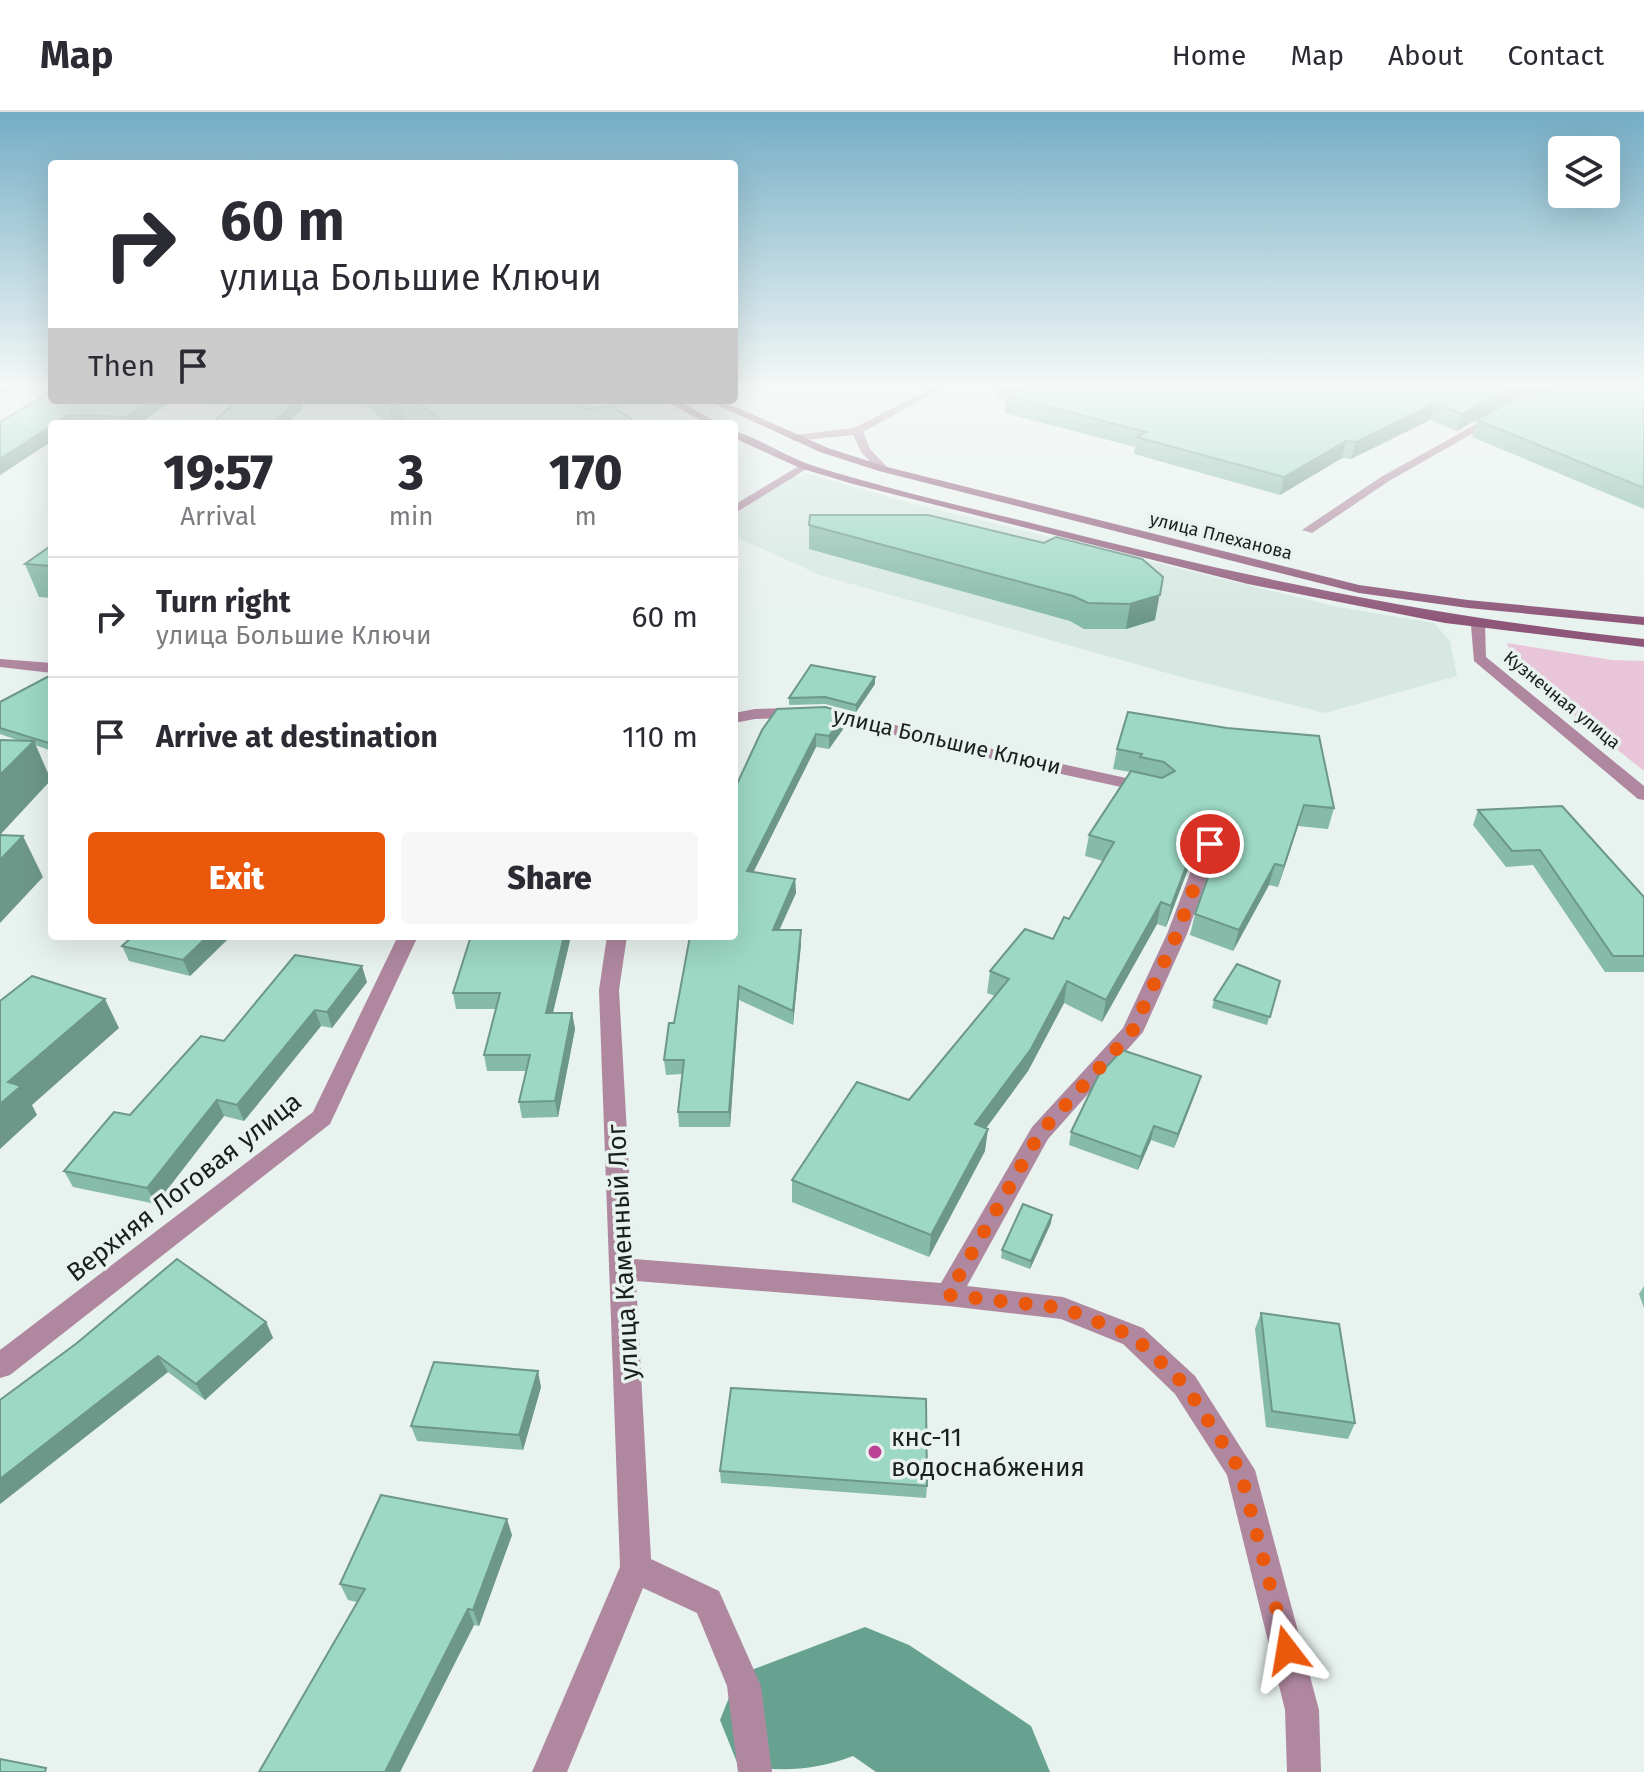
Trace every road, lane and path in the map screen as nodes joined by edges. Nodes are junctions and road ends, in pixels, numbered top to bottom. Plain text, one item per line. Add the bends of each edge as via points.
1 (873, 465) edge
2 (880, 465) edge
3 (1409, 465) edge
4 (804, 466) joint
5 (883, 469) junction
6 (738, 507) edge
7 (1308, 530) dead end
8 (1644, 621) edge
9 (1478, 625) junction
10 (1644, 643) edge
11 (0, 663) edge
12 (48, 668) edge
13 (738, 717) edge
14 (1159, 790) edge
15 (1644, 795) edge
16 (1210, 844) edge
17 (406, 940) edge
18 (616, 940) edge
19 (624, 1269) junction
20 (948, 1295) junction
21 (0, 1366) edge
22 (636, 1568) junction
23 (549, 1772) edge
24 (755, 1772) edge
25 (1304, 1772) edge

1 - 5 main road, улица Плеханова
2 - 5 street
3 - 7 street
4 - 6 street
4 - 9 main road, улица Плеханова via 1347,603
5 - 8 main road, улица Плеханова via 1359,589
9 - 10 main road, улица Плеханова
9 - 15 street, Кузнечная улица via 1479,658
11 - 12 street
13 - 14 street, улица Большие Ключи via 825,712
16 - 20 street via 1177,934 1132,1032 1040,1133
17 - 21 street, Верхняя Логовая улица via 322,1118
18 - 19 street, улица Каменный Лог via 609,990
19 - 20 street
19 - 22 street, улица Каменный Лог
20 - 25 street via 1063,1308 1133,1336 1185,1385 1240,1470 1302,1710
22 - 23 street
22 - 24 street via 708,1602 744,1686

